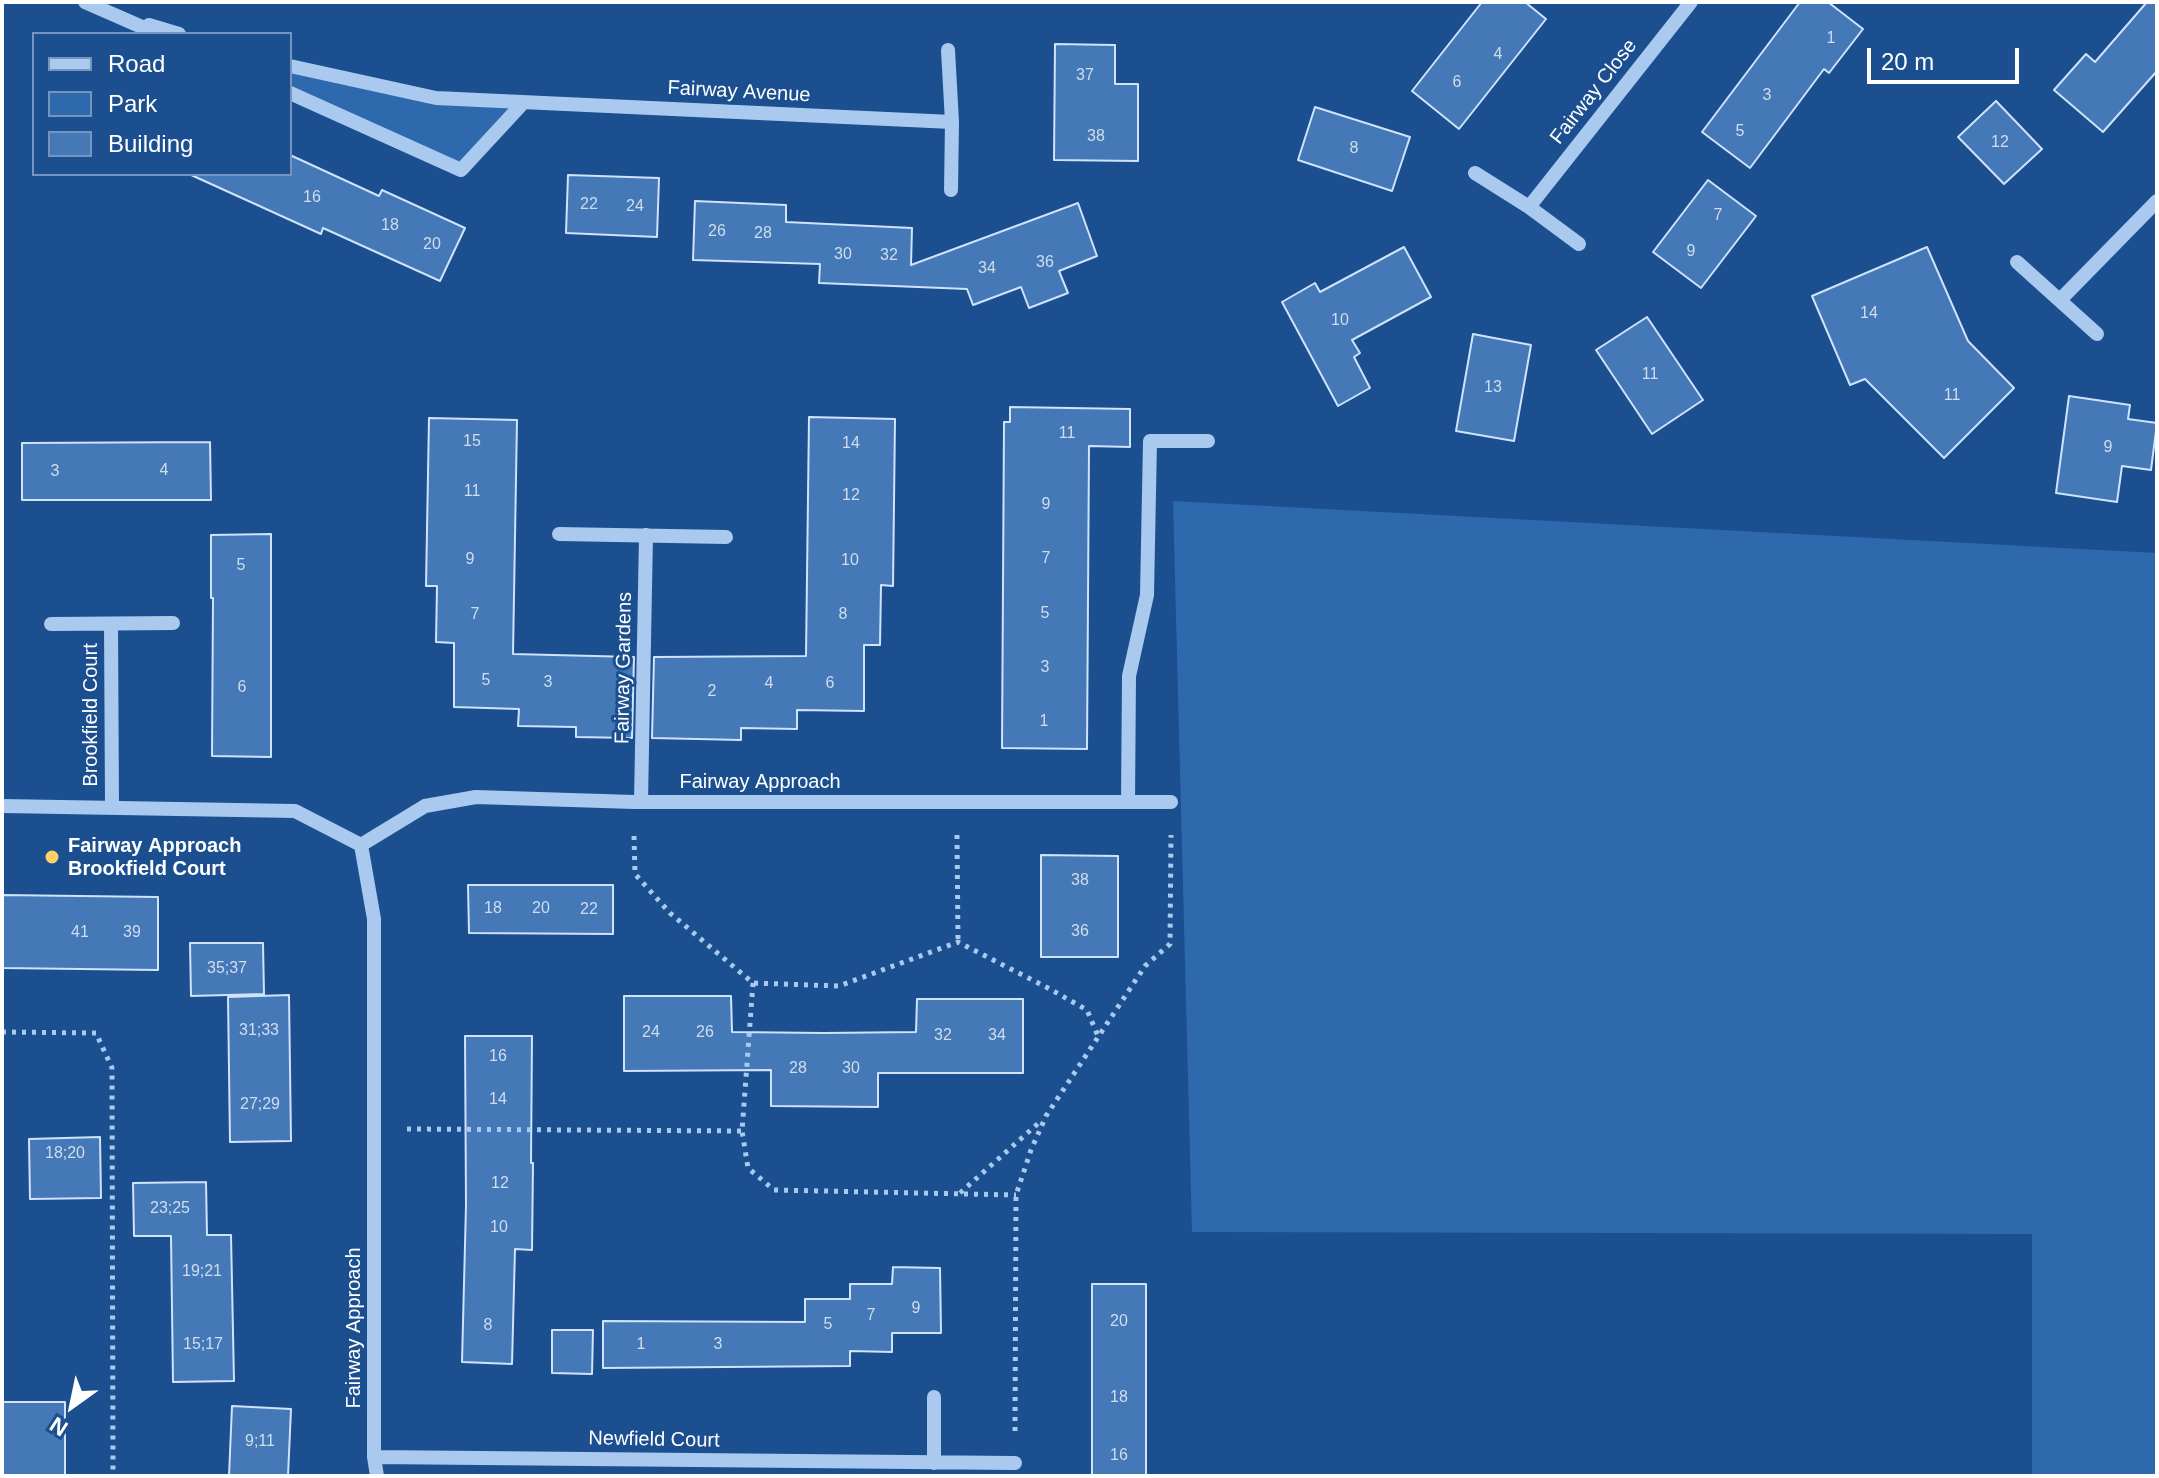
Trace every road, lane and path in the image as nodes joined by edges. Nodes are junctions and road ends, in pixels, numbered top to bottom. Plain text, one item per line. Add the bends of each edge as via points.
1 (85, 2) edge
2 (1691, 2) edge
3 (120, 17) junction
4 (154, 32) edge
5 (172, 32) edge
6 (948, 50) dead end
7 (292, 66) edge
8 (292, 94) edge
9 (523, 103) junction
10 (952, 122) junction
11 (1475, 173) dead end
12 (951, 190) dead end
13 (2157, 201) edge
14 (1529, 207) junction
15 (1579, 244) dead end
16 (2017, 262) dead end
17 (2060, 300) junction
18 (2097, 334) dead end
19 (1208, 441) dead end
20 (559, 534) dead end
21 (646, 535) junction
22 (726, 537) dead end
23 (173, 623) dead end
24 (51, 624) dead end
25 (111, 624) junction
26 (638, 802) junction
27 (1128, 802) junction
28 (1171, 802) joint
29 (957, 803) junction
30 (2, 806) edge
31 (112, 806) junction
32 (361, 845) junction
33 (958, 942) junction
34 (753, 983) junction
35 (2, 1032) edge
36 (1099, 1037) junction
37 (1046, 1116) junction
38 (374, 1129) junction
39 (742, 1131) junction
40 (960, 1194) junction
41 (1016, 1195) junction
42 (934, 1397) dead end
43 (374, 1457) junction
44 (934, 1463) junction
45 (1015, 1463) joint
46 (113, 1476) edge
47 (377, 1476) edge

1 - 3 street
2 - 14 street, Fairway Close
3 - 4 street
3 - 5 street
6 - 10 street
7 - 9 street, Fairway Avenue via 436,98
8 - 9 street via 461,170
9 - 10 street, Fairway Avenue
10 - 12 street
11 - 14 street
13 - 17 street
14 - 15 street
16 - 17 street
17 - 18 street
19 - 27 street via 1150,441 1147,595 1129,676
20 - 21 street
21 - 22 street
21 - 26 street, Fairway Gardens
23 - 25 street, Brookfield Court
24 - 25 street, Brookfield Court
25 - 31 street, Brookfield Court
26 - 29 street, Fairway Approach
26 - 32 street, Fairway Approach via 476,797 425,806
26 - 34 path via 635,874 670,913
27 - 28 street, Fairway Approach
27 - 29 street, Fairway Approach
28 - 36 path via 1170,944 1145,966
29 - 33 path
30 - 31 street
31 - 32 street via 295,811
32 - 38 street, Fairway Approach via 374,919
33 - 34 path via 839,986
33 - 36 path via 1087,1010
34 - 39 path
35 - 46 path via 96,1033 112,1068
36 - 37 path
37 - 40 path
37 - 41 path
38 - 39 path
38 - 43 street, Fairway Approach
39 - 40 path via 748,1168 774,1190
40 - 41 path
41 - 45 path
42 - 44 street
43 - 44 street, Newfield Court
43 - 47 street, Fairway Approach
44 - 45 street, Newfield Court

